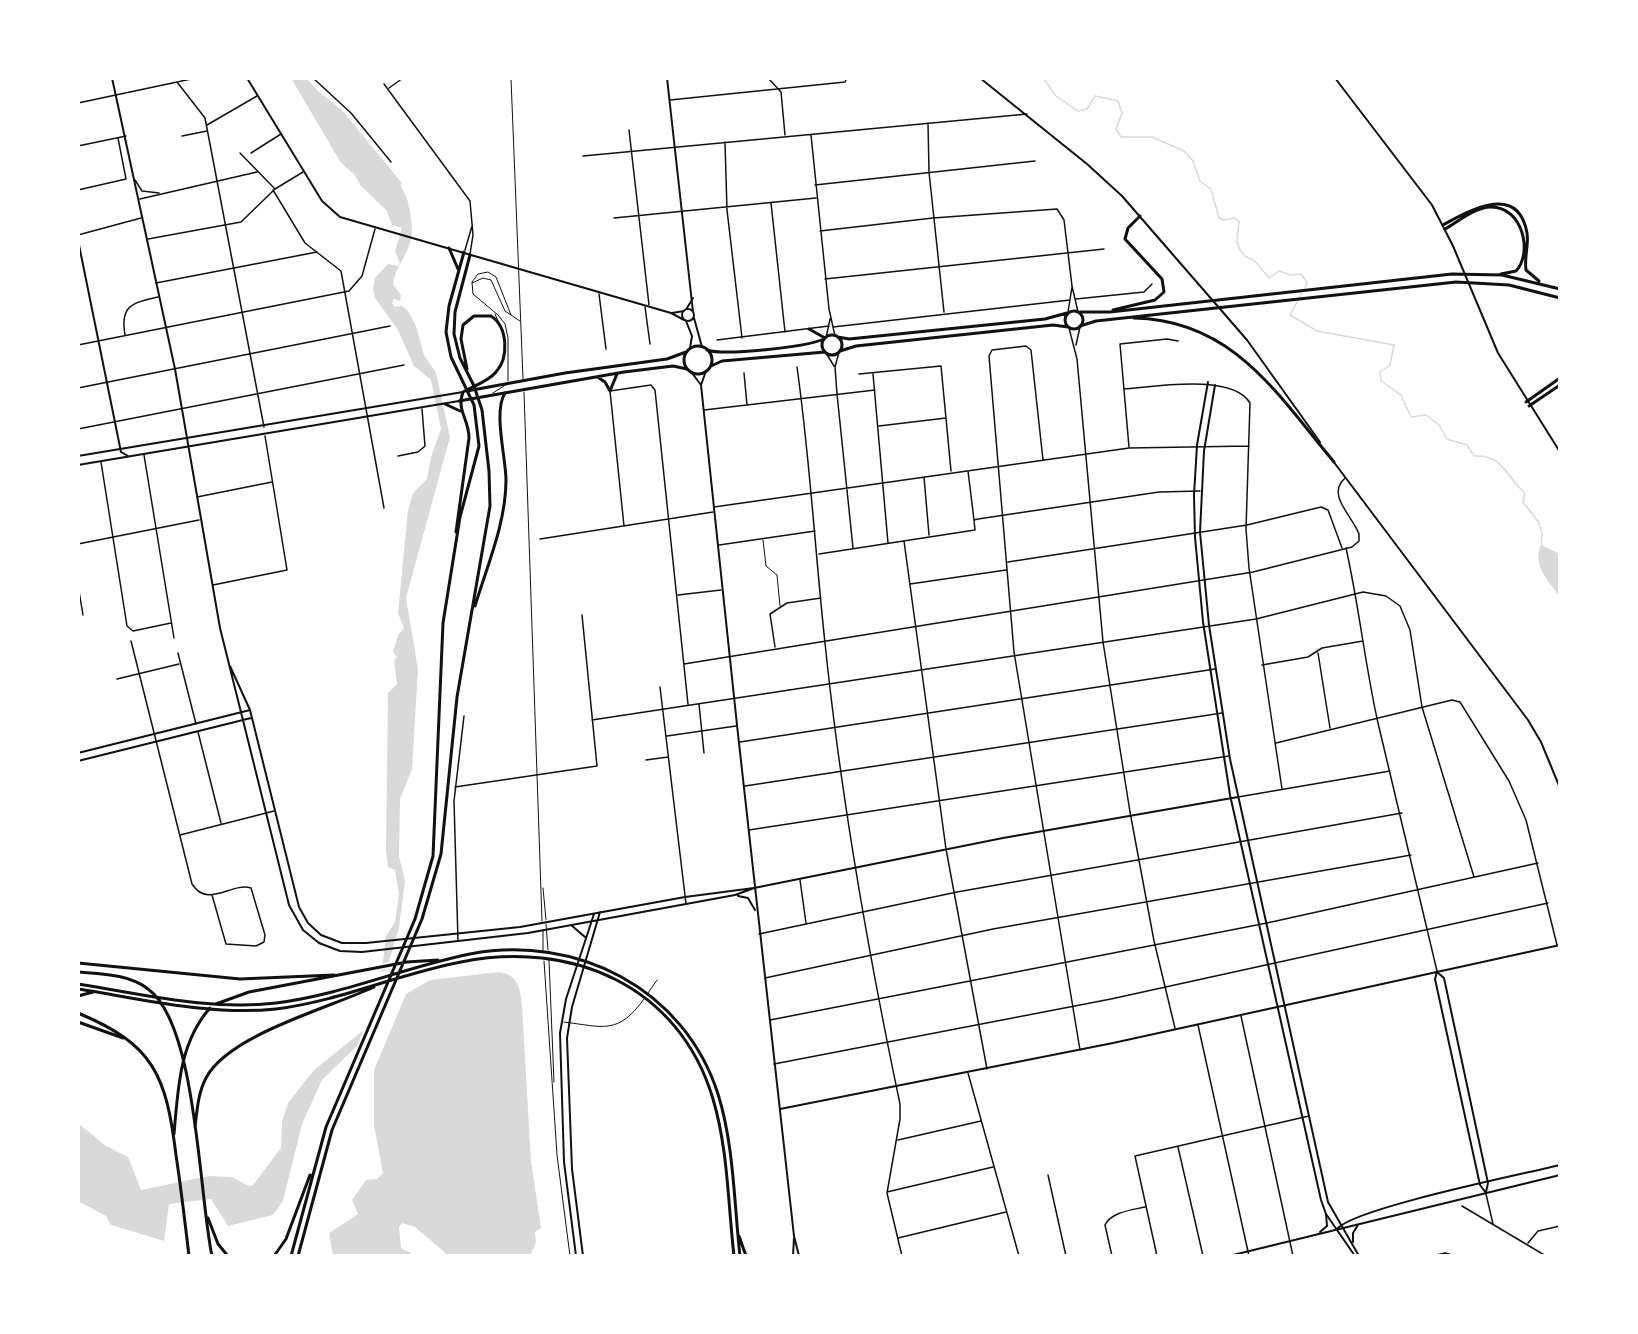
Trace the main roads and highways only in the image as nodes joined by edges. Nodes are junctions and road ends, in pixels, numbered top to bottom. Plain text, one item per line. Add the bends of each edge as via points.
1 (112, 78) edge
2 (247, 78) edge
3 (667, 78) edge
4 (980, 78) edge
5 (1335, 78) edge
6 (1140, 216) junction
7 (1444, 227) junction
8 (78, 240) edge
9 (448, 248) junction
10 (464, 252) junction
11 (470, 255) junction
12 (459, 270) junction
13 (1492, 274) junction
14 (1546, 284) junction
15 (1560, 289) edge
16 (693, 298) junction
17 (1560, 298) edge
18 (684, 310) junction
19 (693, 312) junction
20 (1068, 312) junction
21 (1079, 312) junction
22 (1102, 312) junction
23 (670, 313) junction
24 (694, 318) junction
25 (1120, 318) junction
26 (685, 321) junction
27 (1080, 326) junction
28 (1068, 327) junction
29 (809, 329) road end
30 (837, 337) junction
31 (825, 338) junction
32 (702, 347) junction
33 (690, 348) junction
34 (707, 350) junction
35 (686, 352) junction
36 (826, 352) junction
37 (839, 352) junction
38 (711, 366) junction
39 (687, 369) junction
40 (706, 371) junction
41 (692, 373) junction
42 (468, 374) junction
43 (617, 374) junction
44 (597, 376) junction
45 (1560, 378) edge
46 (1208, 382) road end
47 (701, 385) junction
48 (1215, 385) road end
49 (1560, 385) edge
50 (463, 392) junction
51 (505, 393) junction
52 (459, 401) junction
53 (448, 404) junction
54 (1528, 404) junction
55 (460, 411) junction
56 (186, 439) junction
57 (188, 448) junction
58 (121, 449) junction
59 (1560, 452) edge
60 (78, 456) edge
61 (130, 456) junction
62 (1334, 462) junction
63 (78, 465) edge
64 (454, 553) junction
65 (469, 625) junction
66 (229, 663) junction
67 (249, 710) junction
68 (241, 712) junction
69 (251, 718) junction
70 (243, 719) junction
71 (78, 753) edge
72 (78, 760) edge
73 (1560, 788) edge
74 (1238, 797) junction
75 (1231, 798) junction
76 (754, 888) junction
77 (735, 895) junction
78 (600, 912) junction
79 (756, 912) junction
80 (594, 914) junction
81 (598, 920) junction
82 (591, 921) junction
83 (571, 925) junction
84 (585, 938) junction
85 (1559, 945) edge
86 (448, 959) junction
87 (78, 963) edge
88 (78, 972) edge
89 (1437, 972) junction
90 (347, 974) junction
91 (382, 983) junction
92 (78, 984) edge
93 (78, 989) edge
94 (95, 992) junction
95 (78, 996) edge
96 (1286, 1005) junction
97 (1279, 1007) junction
98 (78, 1013) edge
99 (78, 1022) edge
100 (130, 1041) junction
101 (780, 1109) junction
102 (195, 1132) junction
103 (174, 1134) junction
104 (316, 1160) junction
105 (1560, 1165) edge
106 (1560, 1175) edge
107 (1488, 1183) junction
108 (1480, 1185) junction
109 (1486, 1193) junction
110 (205, 1211) junction
111 (1326, 1214) junction
112 (1341, 1224) junction
113 (1358, 1224) junction
114 (737, 1228) junction
115 (1337, 1228) junction
116 (1344, 1229) junction
117 (1318, 1234) junction
118 (794, 1236) junction
119 (1353, 1242) junction
120 (189, 1256) edge
121 (212, 1256) edge
122 (228, 1256) edge
123 (274, 1256) edge
124 (291, 1256) edge
125 (298, 1256) edge
126 (576, 1256) edge
127 (583, 1256) edge
128 (733, 1256) edge
129 (740, 1256) edge
130 (747, 1256) edge
131 (793, 1256) edge
132 (799, 1256) edge
133 (1229, 1256) edge
134 (1357, 1256) edge

1 - 56 main road via 175,369
2 - 9 main road via 322,201 335,214
3 - 16 main road
4 - 6 main road via 1104,180
5 - 7 main road via 1417,183
6 - 22 main road via 1127,231 1126,241 1162,279 1164,292 1155,300
6 - 62 main road via 1247,340
7 - 13 main road via 1486,208 1497,207 1513,215 1524,235 1520,267 1513,272
7 - 14 main road via 1482,204 1508,207 1526,227 1527,273
7 - 54 main road via 1498,353
8 - 58 main road
9 - 10 main road
9 - 12 main road
10 - 11 main road
10 - 12 main road
11 - 23 main road
11 - 42 main road via 454,321 457,347
12 - 64 main road via 446,332 452,357 474,405 479,432
13 - 14 main road
13 - 22 main road via 1452,274
14 - 15 main road
16 - 18 main road
16 - 19 main road
17 - 25 main road via 1521,287 1476,282
18 - 19 main road
18 - 23 main road
18 - 26 main road
19 - 24 main road
20 - 21 main road
20 - 28 main road via 1064,318
20 - 30 main road via 1045,319 955,329
21 - 22 main road
21 - 27 main road via 1083,319
23 - 26 main road
24 - 26 main road
24 - 32 main road
25 - 27 main road
25 - 62 main road via 1181,324 1225,345 1271,385
26 - 33 main road via 692,336
27 - 28 main road
28 - 37 main road via 1053,325 856,346
29 - 31 main road
30 - 31 main road
30 - 37 main road via 842,344
31 - 34 main road via 806,344 721,353
31 - 36 main road via 822,345
32 - 33 main road
32 - 34 main road
33 - 35 main road
34 - 38 main road
35 - 39 main road via 683,360
35 - 50 main road via 668,359
36 - 37 main road
36 - 38 main road via 722,361
38 - 40 main road
39 - 41 main road
39 - 43 main road via 673,366
40 - 41 main road
40 - 47 main road
41 - 47 main road
42 - 50 main road via 460,339 463,325 472,317 491,316 499,323 504,339 500,367 491,377
42 - 65 main road via 480,404 491,501
43 - 44 main road
43 - 44 main road via 610,391
44 - 51 main road
45 - 54 main road
46 - 75 main road via 1197,445 1195,534 1203,626
47 - 76 main road
48 - 74 main road via 1204,445 1200,532 1209,625
49 - 54 main road
50 - 52 main road
50 - 56 main road
51 - 52 main road
51 - 65 main road via 500,406 506,472 504,507
52 - 53 main road
52 - 55 main road
53 - 55 main road
53 - 57 main road
54 - 59 main road
55 - 64 main road via 468,425 469,441
56 - 57 main road
56 - 58 main road
57 - 61 main road
57 - 66 main road
58 - 60 main road
58 - 61 main road
61 - 63 main road
62 - 73 main road via 1528,720 1542,742
64 - 104 main road via 441,643 436,837 423,896 332,1112
65 - 125 main road via 455,713 443,842 430,899 328,1143
66 - 67 main road
66 - 68 main road
67 - 68 main road
67 - 69 main road
68 - 70 main road
68 - 71 main road
69 - 70 main road
69 - 80 main road via 297,901 308,923 321,934 352,944 458,934
70 - 72 main road
70 - 83 main road via 289,905 303,930 319,943 334,950 354,952 459,942
74 - 75 main road
74 - 96 main road
75 - 76 main road
75 - 97 main road
76 - 77 main road
76 - 78 main road
76 - 79 main road
77 - 79 main road via 748,898
77 - 81 main road
78 - 80 main road
78 - 81 main road
79 - 101 main road
80 - 82 main road
81 - 82 main road
81 - 127 main road via 569,1022 567,1044 570,1144
82 - 83 main road
82 - 84 main road
83 - 84 main road
84 - 126 main road via 561,1021 559,1043 564,1154
85 - 89 main road
86 - 90 main road
86 - 92 main road via 292,1001 253,1005 190,1001
86 - 114 main road via 511,949 557,952 609,969 661,1004 691,1039 714,1084 726,1128
87 - 90 main road via 240,979
88 - 102 main road via 135,981 162,1004 188,1081
89 - 96 main road
89 - 107 main road via 1444,978
89 - 108 main road
90 - 103 main road via 238,994 215,1004 199,1025 181,1069
91 - 94 main road via 312,1003 261,1010 217,1009
91 - 102 main road via 246,1041 221,1058 202,1085
91 - 128 main road via 477,959 538,956 594,969 644,998 681,1035 709,1088 720,1129
93 - 94 main road
94 - 95 main road
96 - 97 main road
96 - 112 main road via 1328,1202
97 - 101 main road
97 - 111 main road
98 - 100 main road
99 - 100 main road
100 - 103 main road via 148,1059 162,1082
101 - 118 main road
102 - 110 main road
103 - 120 main road
104 - 123 main road via 287,1236
104 - 124 main road
105 - 107 main road
106 - 109 main road
107 - 108 main road
107 - 109 main road
108 - 109 main road
108 - 112 main road via 1399,1204
109 - 113 main road
110 - 121 main road
110 - 122 main road via 217,1242
111 - 115 main road
111 - 117 main road via 1327,1226
112 - 115 main road
112 - 116 main road
113 - 116 main road
113 - 119 main road
114 - 129 main road
114 - 130 main road
115 - 116 main road
115 - 117 main road
115 - 134 main road
116 - 119 main road
117 - 133 main road
118 - 131 main road
118 - 132 main road
119 - 134 main road

